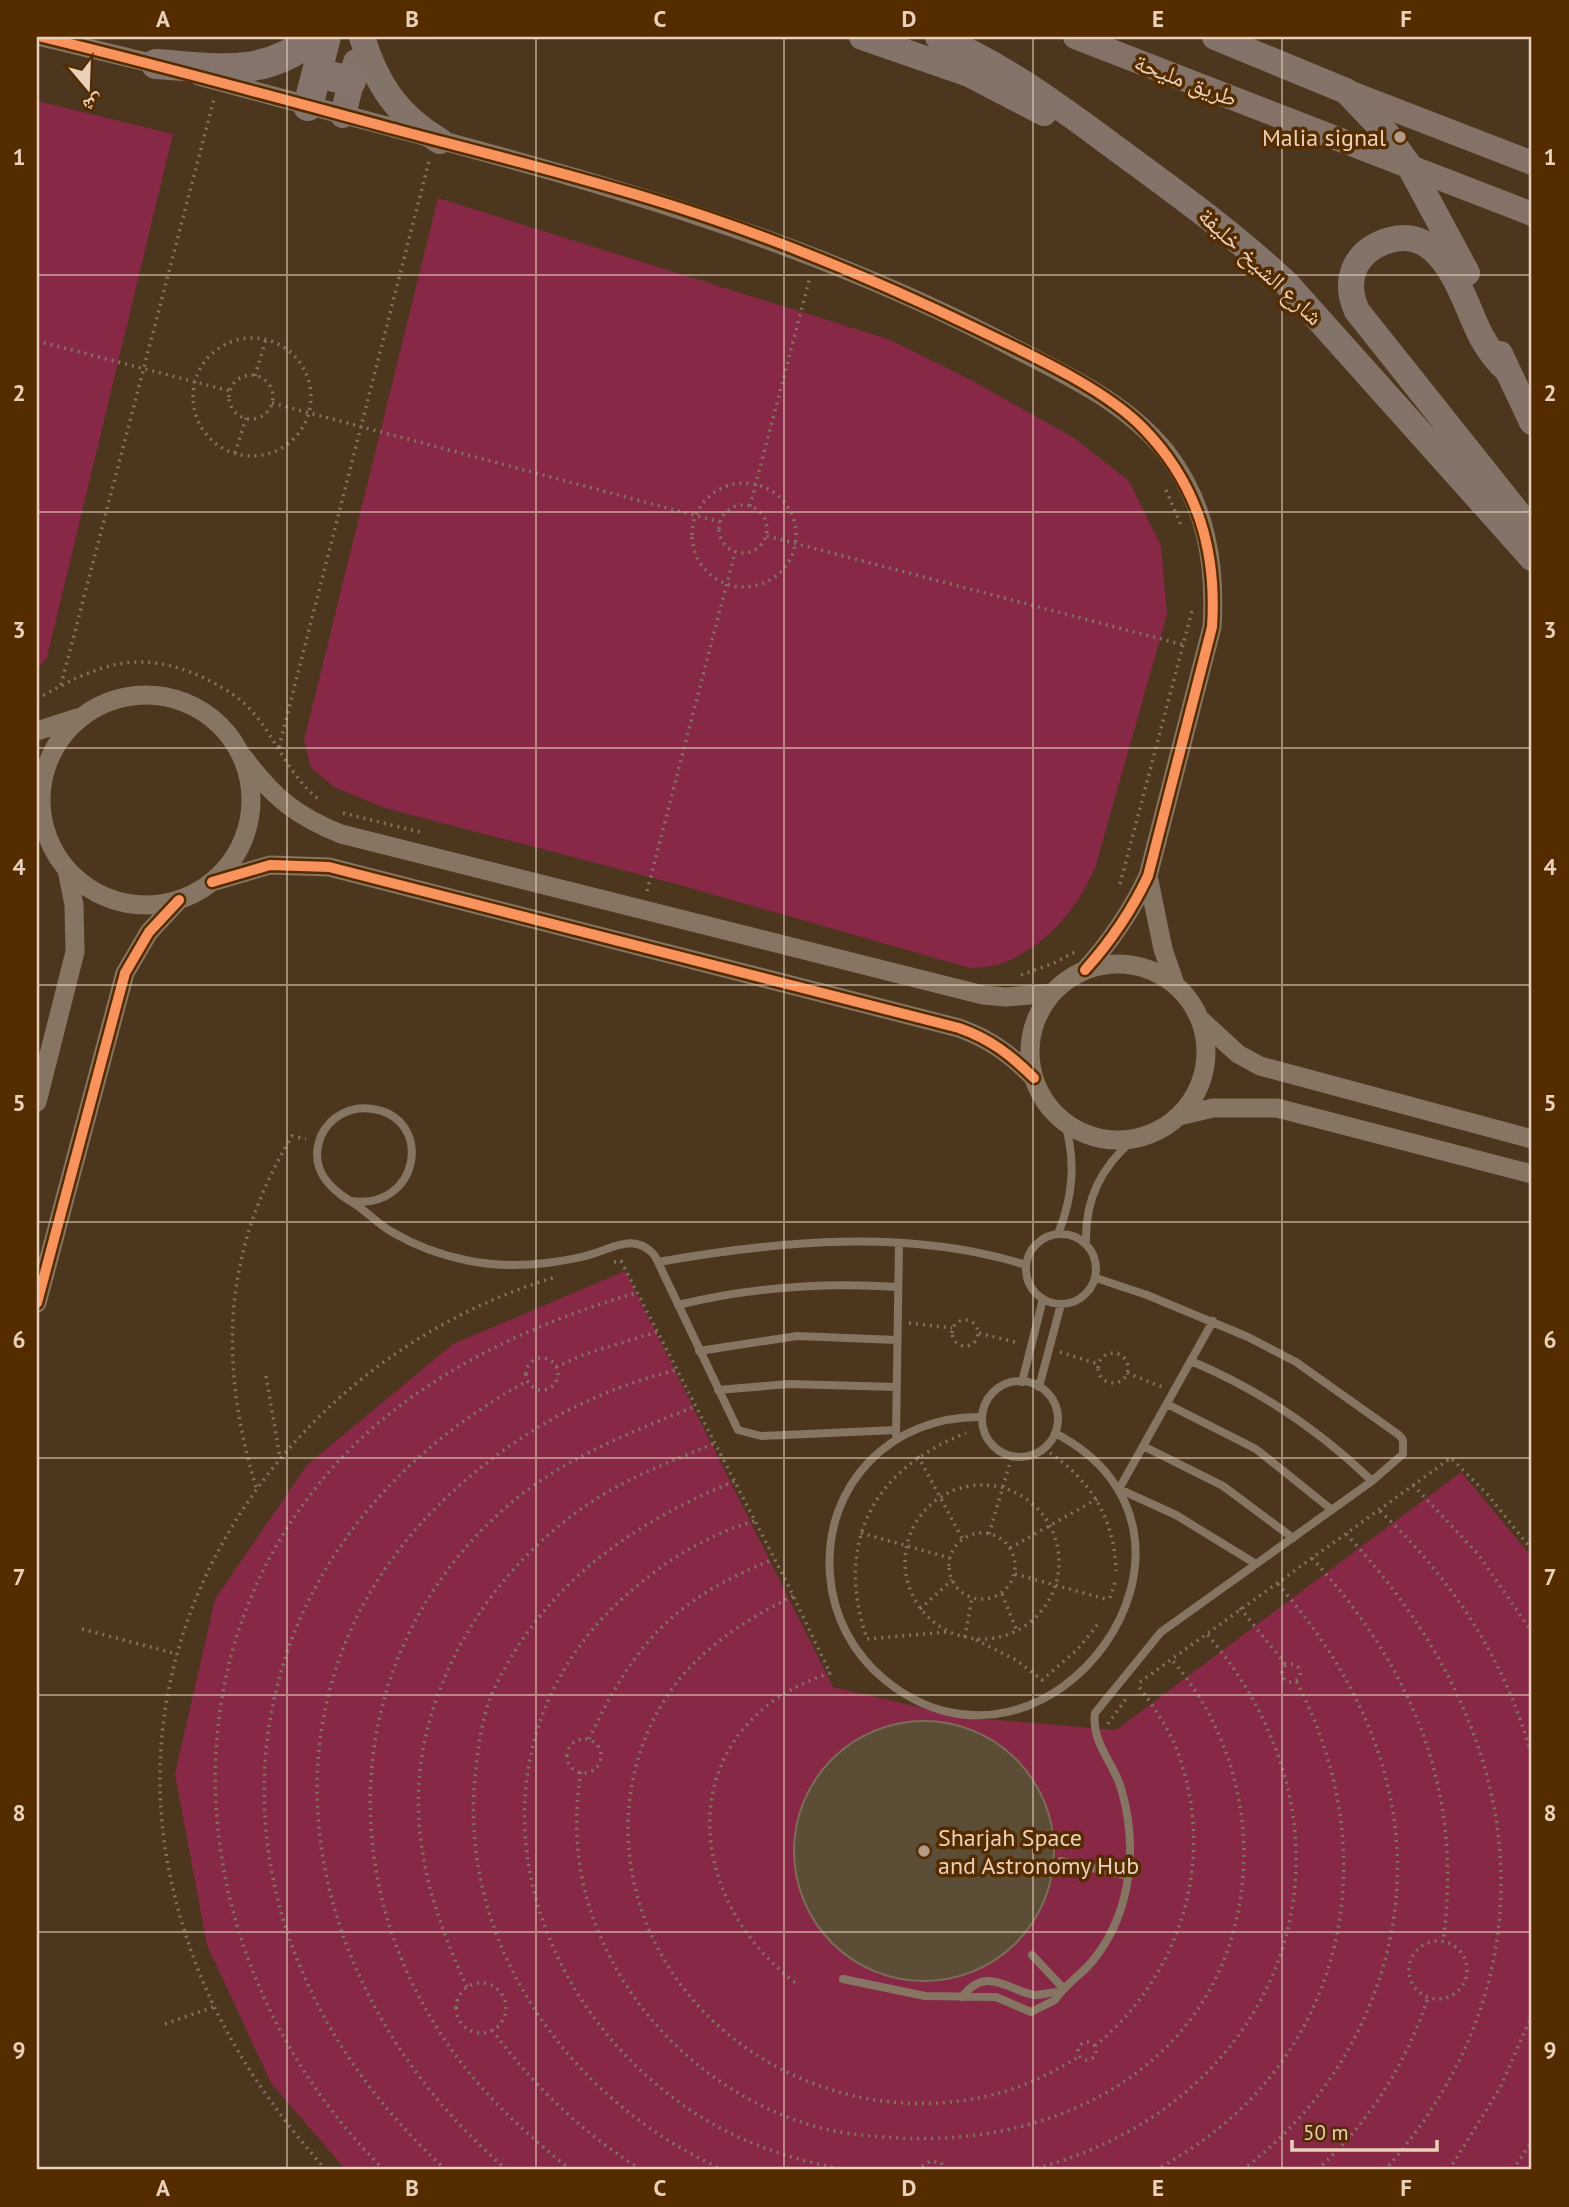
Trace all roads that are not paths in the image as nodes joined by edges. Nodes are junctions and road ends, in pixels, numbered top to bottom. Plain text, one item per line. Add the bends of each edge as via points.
1 (42, 37) edge
2 (315, 37) edge
3 (326, 37) edge
4 (362, 37) edge
5 (862, 37) edge
6 (938, 37) edge
7 (1075, 37) edge
8 (1215, 37) edge
9 (156, 64) junction
10 (317, 73) junction
11 (351, 81) junction
12 (1346, 91) junction
13 (308, 106) junction
14 (343, 115) junction
15 (1105, 140) junction
16 (435, 150) junction
17 (1532, 163) edge
18 (1410, 167) junction
19 (1532, 214) edge
20 (1507, 370) junction
21 (1532, 422) edge
22 (1532, 531) edge
23 (1532, 558) edge
24 (81, 716) junction
25 (37, 731) edge
26 (244, 758) junction
27 (41, 829) edge
28 (67, 870) junction
29 (1148, 876) junction
30 (212, 883) junction
31 (179, 900) junction
32 (1085, 970) junction
33 (1175, 984) junction
34 (1053, 993) junction
35 (1201, 1020) junction
36 (1034, 1078) junction
37 (37, 1102) edge
38 (1179, 1116) junction
39 (1065, 1123) junction
40 (1134, 1139) junction
41 (1532, 1139) edge
42 (1532, 1174) edge
43 (351, 1201) junction
44 (1058, 1234) junction
45 (1086, 1242) junction
46 (899, 1244) junction
47 (658, 1262) junction
48 (1026, 1265) junction
49 (1096, 1278) junction
50 (898, 1287) junction
51 (1043, 1299) junction
52 (37, 1303) edge
53 (1061, 1304) junction
54 (678, 1305) junction
55 (1213, 1321) junction
56 (897, 1340) junction
57 (699, 1351) junction
58 (1191, 1361) junction
59 (1022, 1382) junction
60 (897, 1387) junction
61 (1039, 1387) junction
62 (718, 1390) junction
63 (1167, 1404) junction
64 (982, 1417) junction
65 (1055, 1433) junction
66 (896, 1434) junction
67 (1143, 1446) junction
68 (1372, 1481) junction
69 (1119, 1489) junction
70 (1332, 1510) junction
71 (1293, 1538) junction
72 (1256, 1564) junction
73 (1061, 1861) dead end
74 (1128, 1876) junction
75 (1032, 1955) dead end
76 (843, 1979) dead end
77 (1061, 1990) junction
78 (962, 1997) junction

1 - 9 street
2 - 9 highway via 276,62 254,68
3 - 10 highway
4 - 11 highway
4 - 16 highway via 381,88
5 - 15 highway via 969,74 1075,130
6 - 15 highway, شارع الشيخ خليفة via 1025,81
7 - 18 main road, طريق مليحة
8 - 12 highway
9 - 13 street
10 - 11 highway
10 - 13 highway
11 - 14 highway
12 - 17 main road
12 - 18 highway via 1386,133
13 - 14 street
14 - 16 street
15 - 23 highway, شارع الشيخ خليفة via 1198,206 1287,284
16 - 29 street via 653,200 802,252 996,338 1113,403 1141,426 1186,483 1201,516 1211,552 1214,589 1204,664
18 - 19 main road, طريق مليحة
18 - 20 highway via 1462,260
20 - 21 highway
20 - 22 highway via 1482,339 1449,269 1427,245 1396,238 1380,243 1356,264 1351,296 1357,311
24 - 25 street
24 - 26 street via 105,702 132,695 173,698 210,715
24 - 27 street via 59,740 45,770
26 - 30 street via 251,785 248,826 231,863
26 - 34 street via 285,806 341,834 983,995
27 - 28 street
28 - 31 street via 91,890 119,902 149,905
28 - 37 street via 74,905 75,952
29 - 32 street via 1110,942
29 - 33 street
30 - 31 street
30 - 36 street via 270,865 330,867 959,1028 1011,1054
31 - 52 street via 149,932 125,973
32 - 33 street via 1117,964 1148,968
32 - 34 street
33 - 35 street via 1191,1000
34 - 36 street via 1032,1033
35 - 38 street via 1207,1045 1205,1071 1195,1096
35 - 41 street via 1238,1054 1260,1066
36 - 39 street via 1045,1101
38 - 40 street
38 - 42 street via 1213,1108 1277,1108
39 - 40 street via 1108,1139
39 - 44 lane via 1073,1173 1068,1208
40 - 45 lane via 1099,1178 1087,1211
43 - 43 lane via 330,1189 317,1155 324,1131 341,1114 365,1108 389,1115 407,1132 412,1156 405,1180 387,1197
43 - 47 lane via 413,1244 459,1259 542,1264 594,1254 626,1242 648,1248
44 - 45 lane
44 - 48 lane via 1033,1248
45 - 49 lane via 1096,1259
46 - 47 lane via 803,1244
46 - 48 lane via 964,1250
46 - 50 lane
47 - 54 lane
48 - 51 lane via 1028,1281
49 - 53 lane via 1087,1294
49 - 55 lane
50 - 54 lane via 787,1286
50 - 56 lane
51 - 53 lane
51 - 59 lane
53 - 61 lane
54 - 57 lane
55 - 58 lane
55 - 68 lane via 1296,1362 1399,1435 1404,1447 1400,1460
56 - 57 lane via 797,1336
56 - 60 lane
57 - 62 lane
58 - 63 lane
58 - 68 lane via 1275,1403 1326,1439
59 - 61 lane
59 - 64 lane via 995,1391
60 - 62 lane via 825,1383
60 - 66 lane
61 - 65 lane via 1056,1407
62 - 66 lane via 733,1426 749,1435
63 - 67 lane
63 - 70 lane via 1256,1448
64 - 65 lane via 991,1444 1012,1456 1027,1457 1044,1449
64 - 66 lane via 937,1421
65 - 69 lane via 1092,1456
66 - 69 lane via 870,1460 843,1502 830,1555 832,1593 844,1629 865,1661 901,1691 945,1710 983,1714 1021,1708 1072,1682 1099,1655 1133,1586 1134,1537
67 - 69 lane
67 - 71 lane via 1223,1486
68 - 70 lane
69 - 72 lane via 1176,1515
70 - 71 lane
71 - 72 lane
72 - 74 lane via 1152,1640 1095,1713 1094,1730 1121,1790 1129,1831
73 - 74 lane
74 - 77 lane via 1120,1913 1104,1946
75 - 77 lane
76 - 78 lane via 897,1992
77 - 78 lane via 1036,1995 996,1982 972,1987
77 - 78 lane via 1055,2000 1031,2012 996,1997

